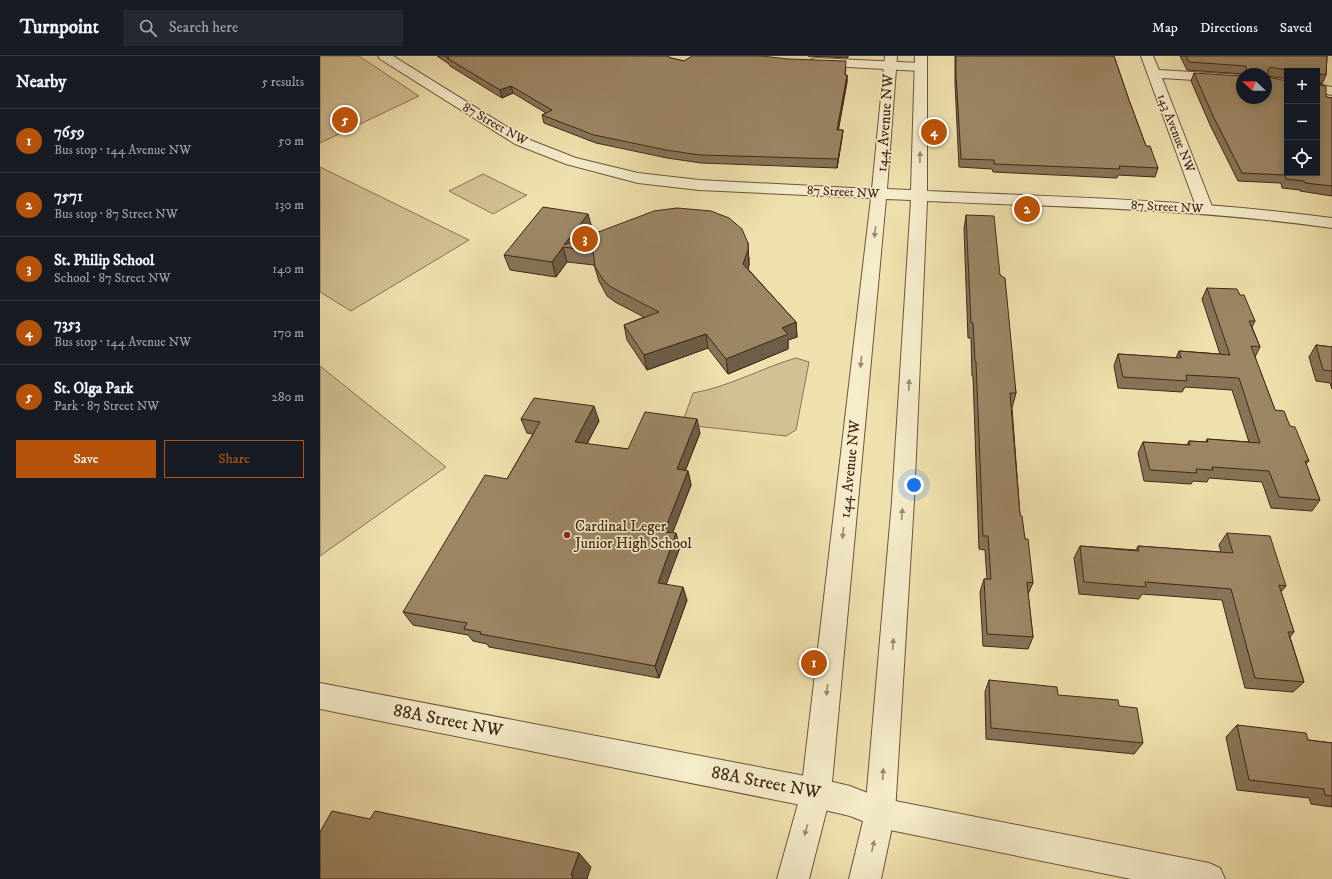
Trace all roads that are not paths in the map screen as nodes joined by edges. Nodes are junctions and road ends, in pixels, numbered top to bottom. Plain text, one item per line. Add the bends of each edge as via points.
1 (384, 56) edge
2 (1147, 56) edge
3 (890, 61) edge
4 (921, 61) edge
5 (804, 62) edge
6 (1154, 74) junction
7 (1236, 79) edge
8 (1320, 89) edge
9 (1332, 91) edge
10 (879, 194) junction
11 (919, 196) junction
12 (1205, 209) junction
13 (1332, 223) edge
14 (320, 696) edge
15 (816, 793) junction
16 (880, 813) junction
17 (793, 879) edge
18 (865, 879) edge
19 (1209, 879) edge

1 - 10 street, 87 Street NW via 520,141 571,161 638,178 691,184
2 - 6 street, 143 Avenue NW
3 - 4 street
3 - 5 street
3 - 10 street, 144 Avenue NW
11 -> 4 street
6 - 7 street
6 - 12 street, 143 Avenue NW
8 - 9 street
10 - 11 street, 87 Street NW
10 -> 15 street, 144 Avenue NW
11 - 12 street, 87 Street NW
16 -> 11 street via 903,501
12 - 13 street, 87 Street NW
14 - 15 street, 88A Street NW
15 - 16 street, 88A Street NW via 850,801
15 -> 17 street, 144 Avenue NW
18 -> 16 street
16 - 19 street, 88A Street NW

